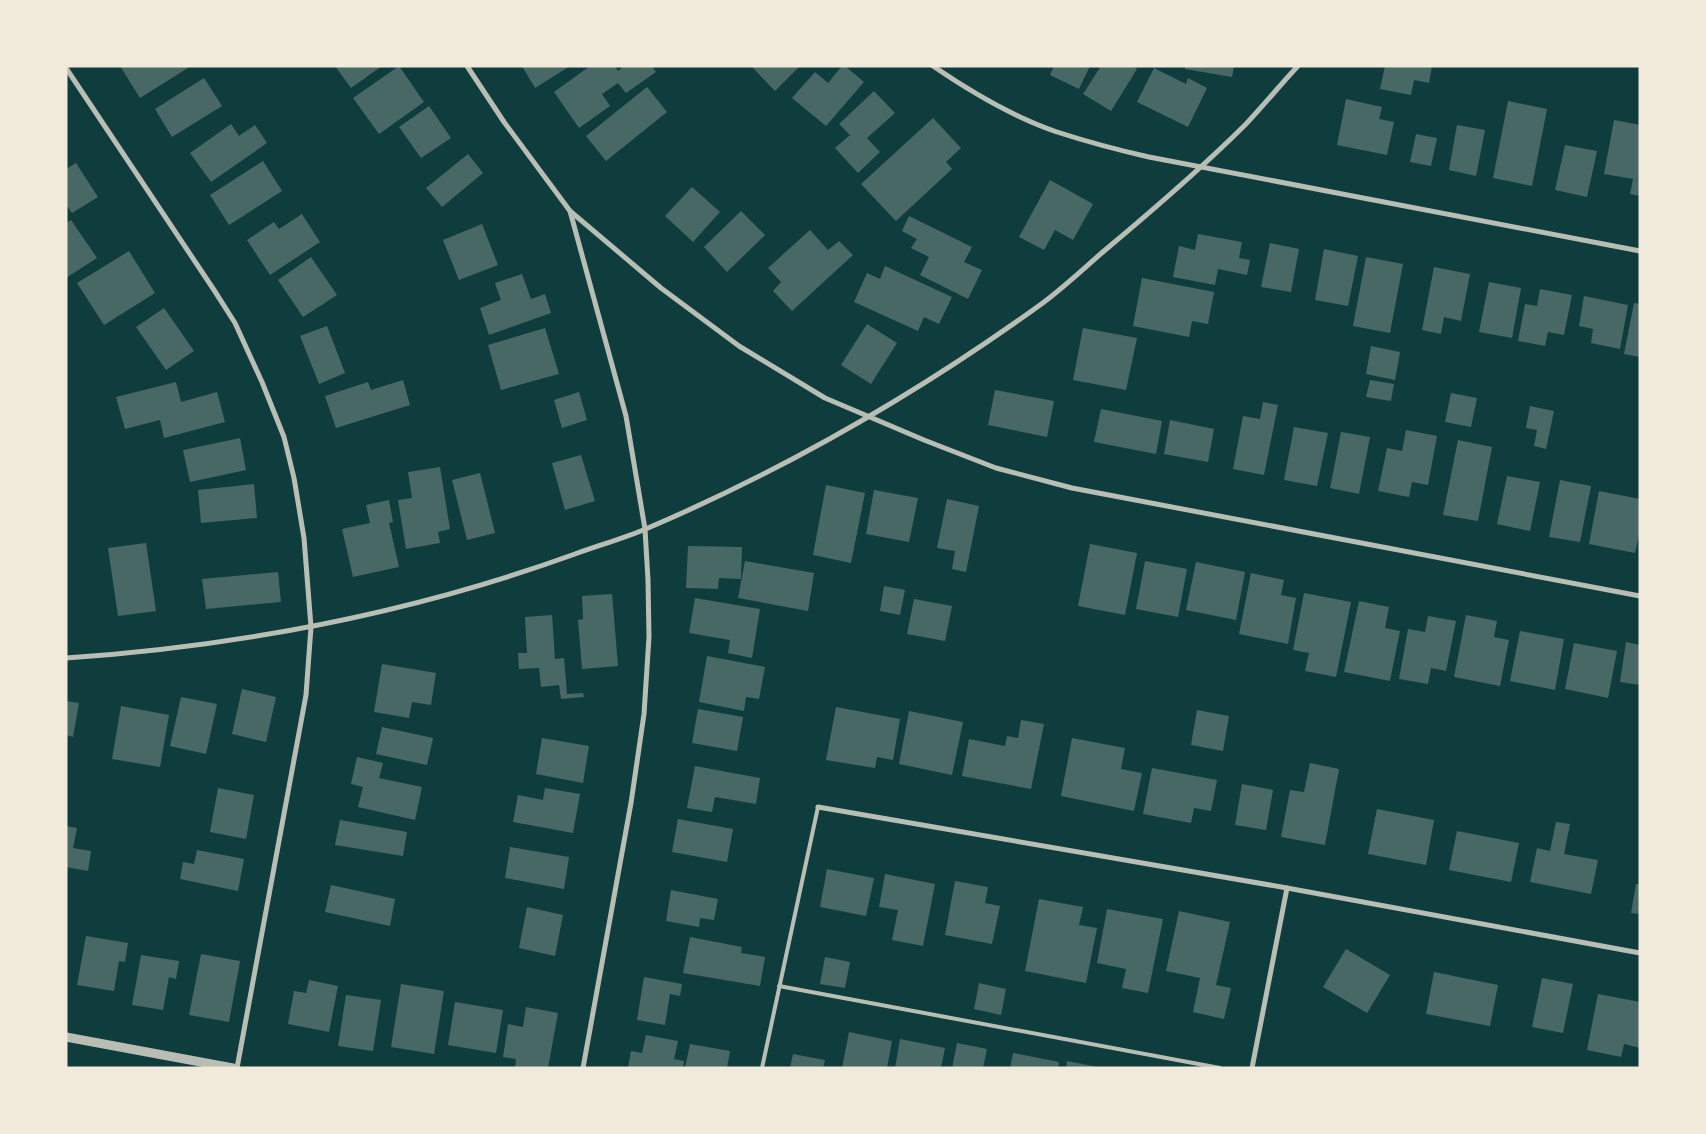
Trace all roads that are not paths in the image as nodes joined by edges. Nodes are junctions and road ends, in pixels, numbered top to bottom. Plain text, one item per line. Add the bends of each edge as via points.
1 (468, 66) edge
2 (933, 66) edge
3 (1298, 66) edge
4 (66, 68) edge
5 (1200, 167) junction
6 (570, 211) junction
7 (1640, 251) edge
8 (867, 417) junction
9 (645, 529) junction
10 (1640, 596) edge
11 (311, 627) junction
12 (66, 658) edge
13 (818, 808) joint
14 (1288, 888) junction
15 (1640, 953) edge
16 (779, 986) junction
17 (66, 1037) edge
18 (233, 1068) edge
19 (237, 1068) edge
20 (583, 1068) edge
21 (762, 1068) edge
22 (1220, 1068) edge
23 (1252, 1068) edge

1 - 6 street via 504,122
2 - 5 street via 985,98 1056,132
3 - 5 street via 1248,122
4 - 11 street via 219,298 262,382 284,437 294,478 304,538
5 - 7 street
5 - 8 street via 1042,304
6 - 8 street via 661,288 739,346 825,398
6 - 9 street via 626,416
8 - 9 street via 753,480
8 - 10 street via 996,468 1072,488
9 - 11 street via 508,577
9 - 20 street via 649,637 644,714
11 - 12 street via 169,649
11 - 19 street via 306,695
13 - 14 street
13 - 16 lane
14 - 15 street
14 - 23 street
16 - 21 lane
16 - 22 lane
17 - 18 street

